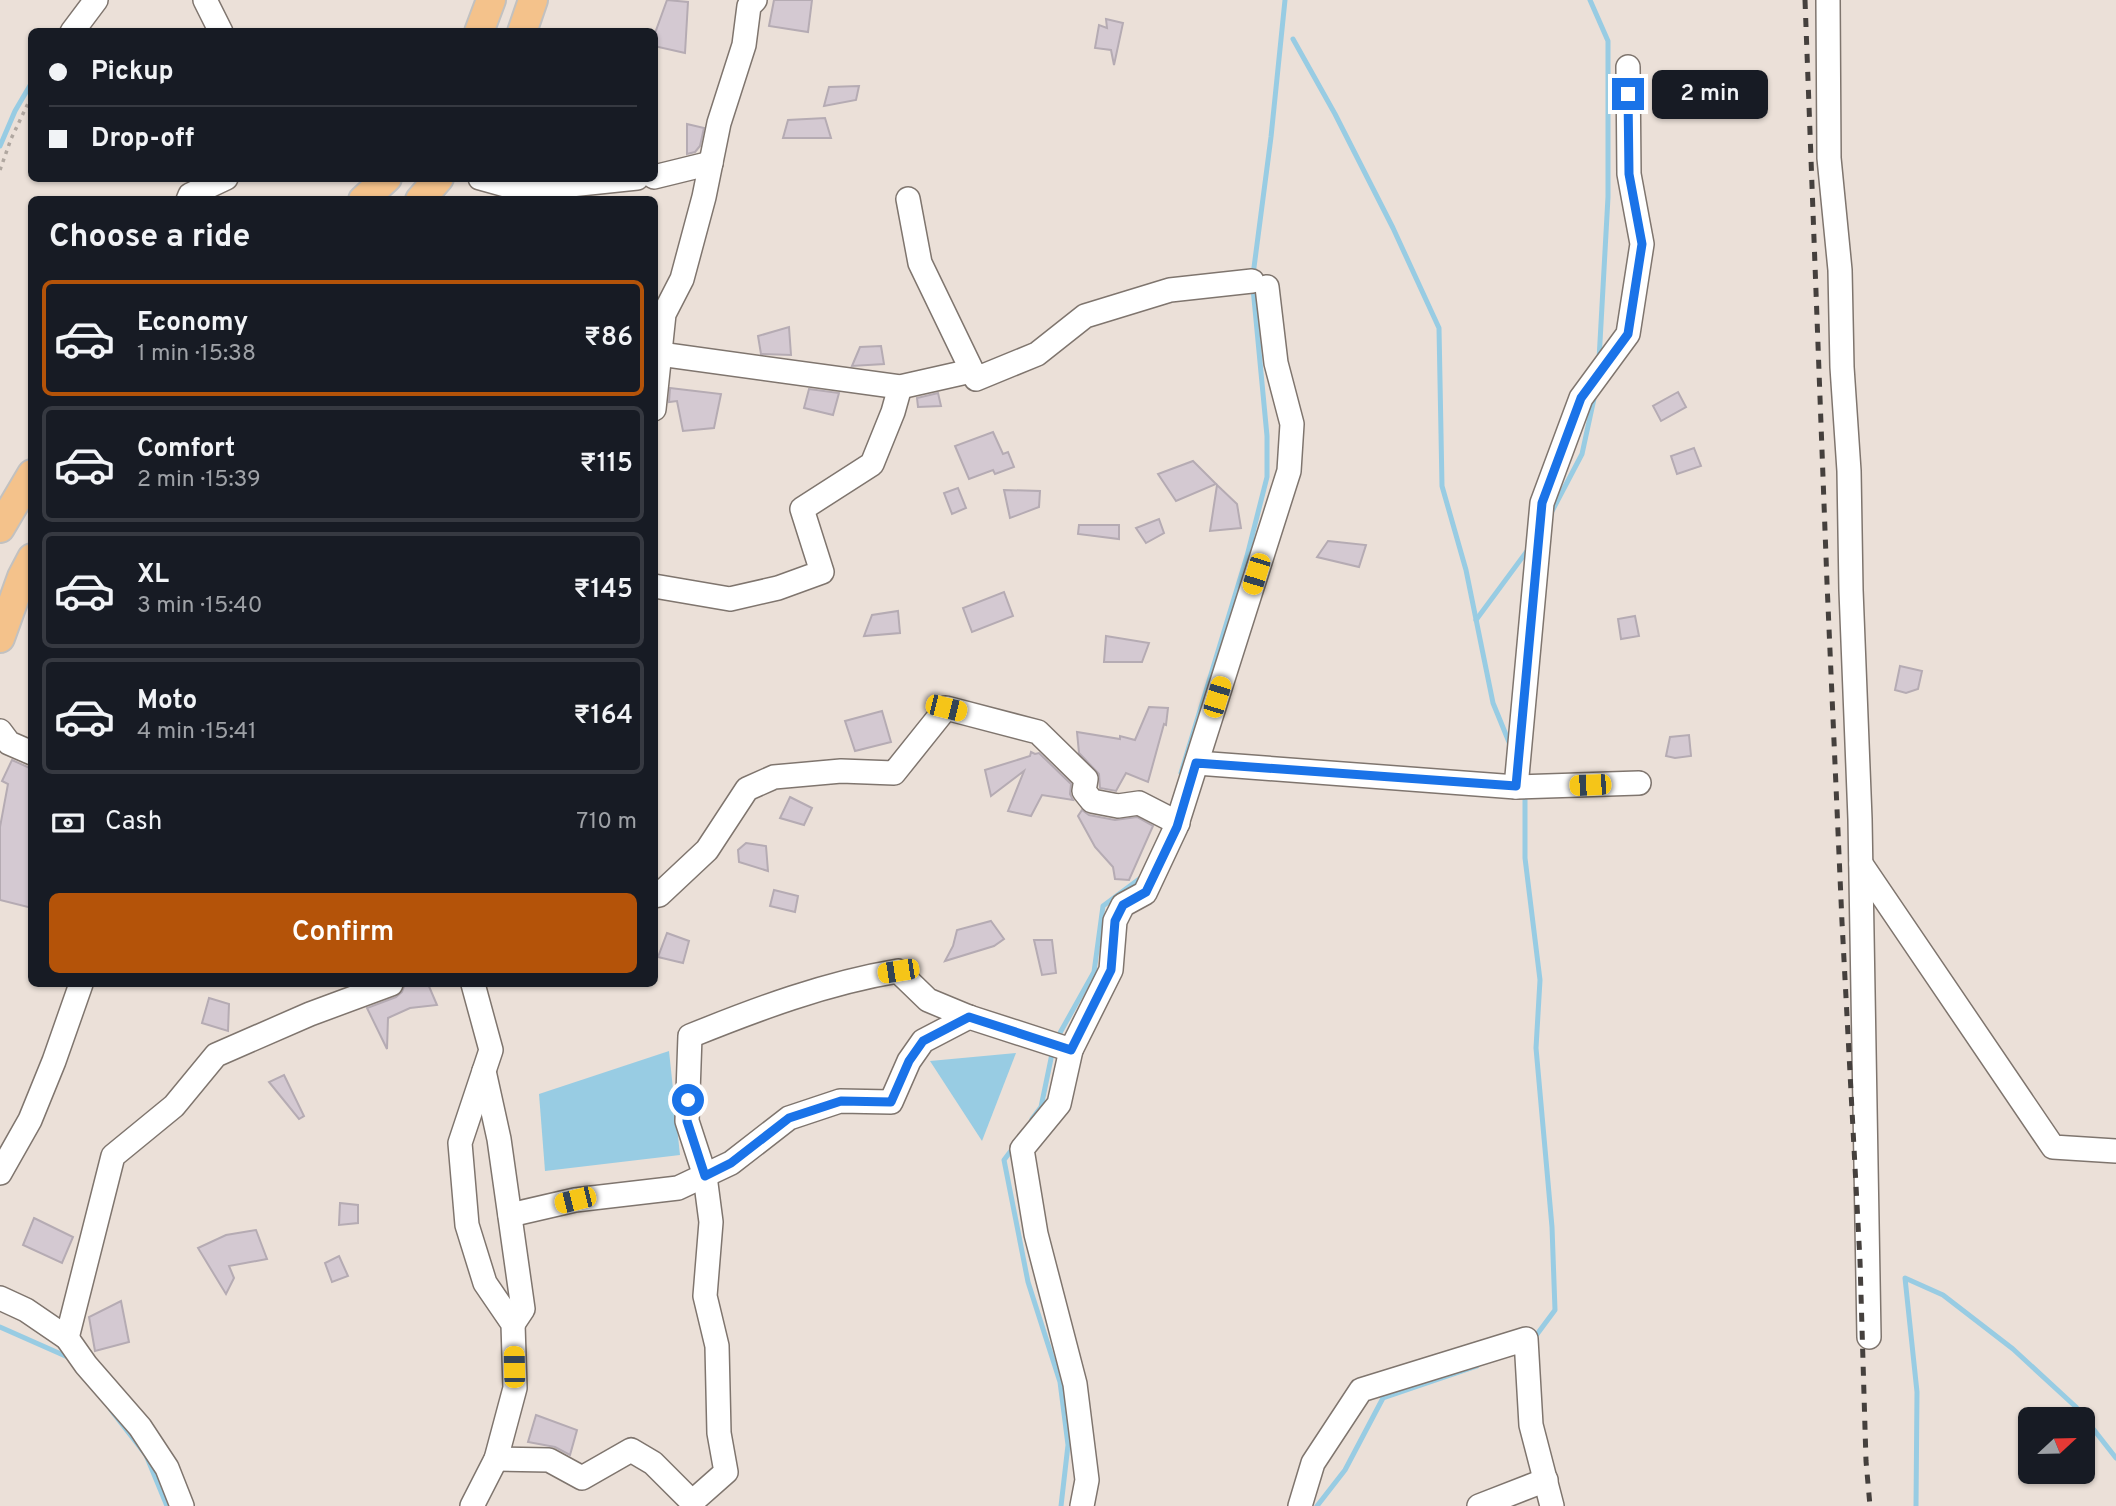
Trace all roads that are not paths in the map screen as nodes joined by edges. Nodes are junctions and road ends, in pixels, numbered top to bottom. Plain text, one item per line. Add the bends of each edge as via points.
1 (96, 0) edge
2 (205, 0) edge
3 (491, 0) edge
4 (533, 0) edge
5 (755, 0) edge
6 (1828, 0) edge
7 (75, 28) edge
8 (219, 28) edge
9 (480, 28) edge
10 (523, 28) edge
11 (1628, 67) dead end
12 (711, 163) junction
13 (658, 176) edge
14 (218, 182) edge
15 (383, 182) edge
16 (436, 182) edge
17 (494, 182) edge
18 (599, 182) edge
19 (190, 196) edge
20 (367, 196) edge
21 (423, 196) edge
22 (908, 199) dead end
23 (660, 354) junction
24 (971, 371) junction
25 (658, 372) edge
26 (900, 387) junction
27 (28, 481) edge
28 (0, 528) edge
29 (28, 566) edge
30 (658, 587) edge
31 (0, 638) edge
32 (0, 731) edge
33 (28, 751) edge
34 (1196, 763) junction
35 (1639, 783) dead end
36 (1516, 786) junction
37 (1178, 823) junction
38 (1861, 864) junction
39 (658, 895) edge
40 (80, 987) edge
41 (383, 987) edge
42 (474, 987) edge
43 (969, 1017) junction
44 (1071, 1050) junction
45 (484, 1071) junction
46 (2116, 1151) edge
47 (0, 1173) edge
48 (705, 1176) junction
49 (510, 1215) junction
50 (0, 1298) edge
51 (513, 1324) junction
52 (1869, 1337) dead end
53 (66, 1338) junction
54 (496, 1459) junction
55 (1546, 1480) junction
56 (182, 1506) edge
57 (472, 1506) edge
58 (1082, 1506) edge
59 (1300, 1506) edge
60 (1479, 1506) edge
61 (1552, 1506) edge

1 - 7 street
2 - 8 street
3 - 9 main road
4 - 10 main road
5 - 12 street via 749,6 744,45
6 - 38 street via 1829,158 1840,270
11 - 36 street via 1629,174 1642,244 1640,257 1628,334 1581,398 1542,503
12 - 13 street
12 - 23 street via 682,279 664,314
14 - 19 street
15 - 20 main road
16 - 21 main road
17 - 18 street via 523,190
22 - 24 street via 920,263
23 - 25 street
23 - 26 street
24 - 26 street
24 - 34 street via 976,379 1037,355 1085,316 1170,290 1260,284 1292,424 1289,471
26 - 30 street via 872,464 802,509 822,572 730,599
27 - 28 main road
29 - 31 main road
32 - 33 street via 9,743
34 - 36 street
34 - 37 street
35 - 36 street
37 - 39 street via 1139,803 1118,806 1092,801 1084,791 1086,779 1038,732 946,708 894,773 841,771 774,777 747,789 706,850
37 - 44 street via 1146,892 1123,905 1115,921 1111,970
38 - 46 street via 2053,1147
38 - 52 street
40 - 47 street via 30,1120
41 - 53 street via 216,1055 174,1106 113,1156
42 - 45 street via 491,1050
43 - 44 street
43 - 48 street via 923,1041 891,1102 841,1101 789,1118 731,1163
43 - 48 street via 928,1000 898,971 855,978 690,1036 687,1121
44 - 58 street via 1059,1104 1022,1149 1036,1234 1075,1384 1087,1480
45 - 49 street
45 - 51 street via 460,1143 467,1225 485,1283
48 - 49 street via 678,1188 575,1200
48 - 54 street via 712,1222 705,1296 717,1346 719,1433 726,1472 692,1502 653,1463 631,1450 582,1478 548,1460
49 - 51 street via 523,1309
50 - 53 street
51 - 54 street via 515,1388
53 - 56 street via 140,1427 167,1468
54 - 57 street
55 - 59 street via 1531,1425 1527,1348 1362,1390 1313,1463
55 - 60 street
55 - 61 street

